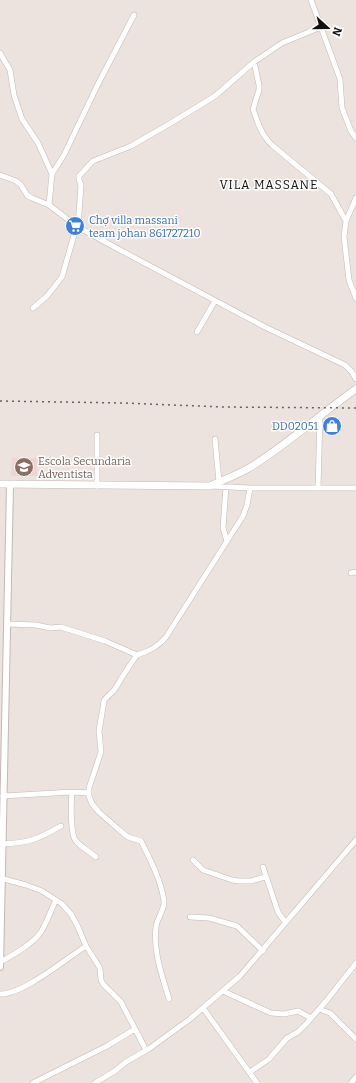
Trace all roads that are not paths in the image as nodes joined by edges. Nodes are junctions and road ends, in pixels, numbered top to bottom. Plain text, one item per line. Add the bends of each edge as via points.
1 (312, 0) edge
2 (134, 15) dead end
3 (321, 27) junction
4 (0, 53) edge
5 (254, 62) junction
6 (356, 138) edge
7 (52, 174) junction
8 (0, 175) edge
9 (356, 198) edge
10 (49, 205) junction
11 (346, 221) junction
12 (78, 227) junction
13 (356, 298) edge
14 (215, 301) junction
15 (33, 308) dead end
16 (197, 332) dead end
17 (356, 379) edge
18 (356, 389) edge
19 (320, 416) junction
20 (97, 436) dead end
21 (215, 440) dead end
22 (219, 482) junction
23 (0, 484) edge
24 (10, 485) junction
25 (97, 486) junction
26 (210, 486) junction
27 (226, 487) junction
28 (250, 488) junction
29 (318, 488) junction
30 (356, 488) edge
31 (227, 541) junction
32 (7, 624) junction
33 (3, 652) edge
34 (137, 655) junction
35 (72, 792) junction
36 (89, 793) junction
37 (3, 796) junction
38 (1, 821) edge
39 (61, 826) dead end
40 (356, 840) edge
41 (2, 844) junction
42 (96, 856) dead end
43 (193, 860) dead end
44 (263, 867) dead end
45 (265, 877) junction
46 (1, 878) edge
47 (56, 900) junction
48 (190, 917) dead end
49 (285, 922) junction
50 (86, 946) junction
51 (263, 951) junction
52 (0, 962) edge
53 (356, 963) edge
54 (0, 967) edge
55 (224, 991) junction
56 (0, 994) edge
57 (169, 999) dead end
58 (328, 1000) junction
59 (203, 1008) junction
60 (319, 1009) junction
61 (330, 1013) junction
62 (311, 1018) junction
63 (135, 1029) junction
64 (356, 1039) edge
65 (146, 1050) junction
66 (250, 1072) junction
67 (356, 1077) edge
68 (33, 1083) edge
69 (95, 1083) edge
70 (257, 1083) edge
71 (350, 1083) edge

1 - 3 street
2 - 7 street
3 - 5 street via 282,43
3 - 6 street via 340,79 342,108 350,131
4 - 7 street via 10,70 14,95 22,118 38,143
5 - 11 street via 259,90 253,109 261,129 268,141 331,194
5 - 12 street via 215,96 131,146 93,161 85,168 79,176 81,185
7 - 10 street
8 - 10 street via 21,185 32,198
9 - 11 street
10 - 12 street
11 - 13 street via 344,237 349,280
12 - 14 street
12 - 15 street via 62,277 52,292
14 - 16 street
14 - 17 street via 345,365
18 - 19 main road
19 - 22 main road via 261,460
19 - 29 street
20 - 25 street
21 - 22 street
22 - 26 main road
23 - 24 main road
24 - 25 main road
24 - 32 street
25 - 26 main road
26 - 27 street
27 - 28 street
27 - 31 street via 223,528
28 - 29 street
28 - 31 street via 243,516
29 - 30 street
31 - 34 street via 166,637 150,650
32 - 33 street
32 - 34 street via 50,628 61,626
33 - 37 street
34 - 36 street via 115,688 105,698 99,731 100,758
35 - 36 street
35 - 37 street
35 - 42 street via 74,837
36 - 57 street via 92,804 106,818 128,837 141,840 151,860 164,902 157,922 156,947
37 - 38 street
38 - 41 street
39 - 41 street via 32,840
40 - 49 street
41 - 46 street
43 - 45 street via 203,870 232,880 252,881
44 - 45 street
45 - 49 street via 278,912
46 - 47 street via 42,891
46 - 52 street
47 - 50 street via 70,914
47 - 52 street via 40,933 18,952
48 - 51 street via 209,918 237,926
49 - 51 street
50 - 56 street via 37,979 9,993
50 - 63 street via 100,968 103,984 121,1002
51 - 55 street
52 - 54 street
53 - 58 street
55 - 59 street
55 - 62 street via 271,1013 298,1011
58 - 60 street
58 - 61 street
59 - 65 street
59 - 66 street
60 - 61 street
60 - 62 street
61 - 64 street
62 - 66 street via 298,1032 283,1041 269,1059
63 - 65 street
63 - 68 street
65 - 69 street
66 - 70 street
67 - 71 street

